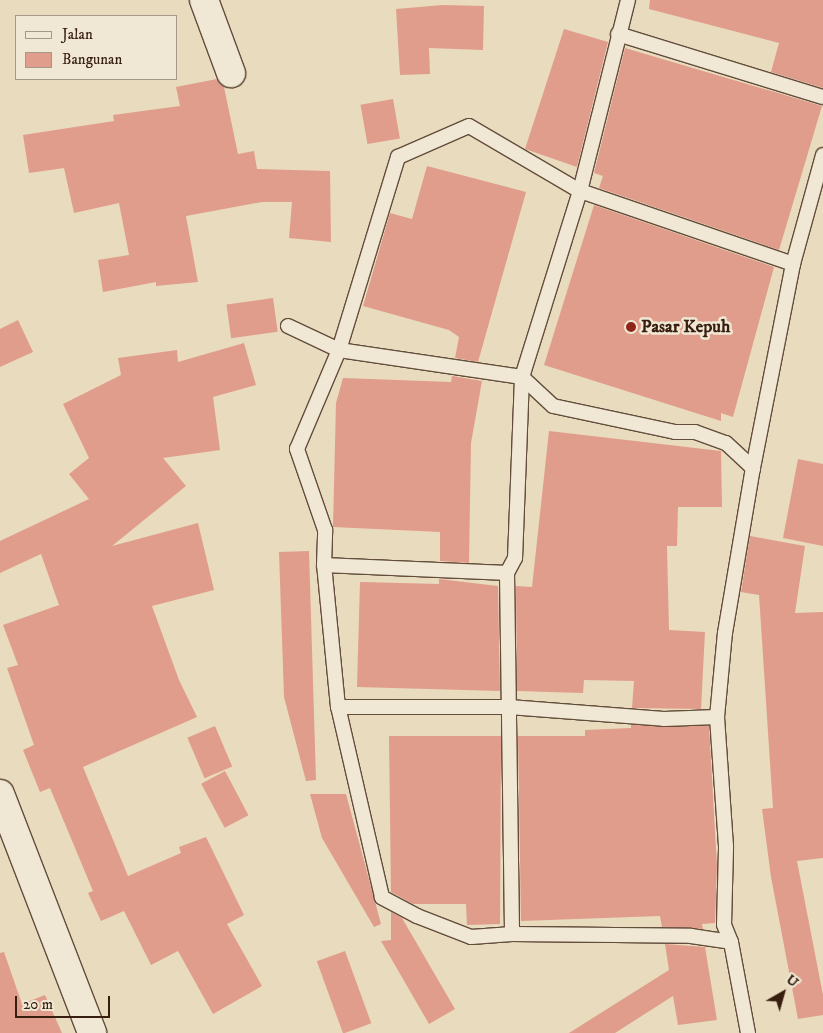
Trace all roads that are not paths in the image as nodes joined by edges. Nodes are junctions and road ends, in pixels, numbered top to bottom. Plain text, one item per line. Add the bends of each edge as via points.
1 (204, 0) edge
2 (628, 0) edge
3 (618, 34) junction
4 (231, 73) dead end
5 (823, 97) edge
6 (823, 155) edge
7 (580, 191) junction
8 (793, 264) junction
9 (293, 328) dead end
10 (339, 350) junction
11 (522, 377) junction
12 (753, 468) junction
13 (324, 565) junction
14 (507, 573) junction
15 (338, 707) junction
16 (509, 707) junction
17 (717, 717) junction
18 (0, 794) edge
19 (512, 934) junction
20 (731, 942) junction
21 (92, 1033) edge
22 (748, 1033) edge

1 - 4 main road
2 - 3 lane
3 - 5 lane
3 - 7 lane
6 - 8 lane
7 - 8 lane
7 - 10 lane via 468,126 398,157
7 - 11 lane
8 - 12 lane
9 - 10 lane
10 - 11 lane
10 - 13 lane via 298,449 325,530
11 - 12 lane via 553,406 675,432 695,432 726,443
11 - 14 lane via 516,558
12 - 17 lane via 725,633
13 - 14 lane
13 - 15 lane
14 - 16 lane
15 - 16 lane
15 - 19 lane via 382,896 416,916 471,937
16 - 17 lane via 664,719
16 - 19 lane
17 - 20 lane via 726,846 724,925
18 - 21 main road
19 - 20 lane via 691,936
20 - 22 lane

